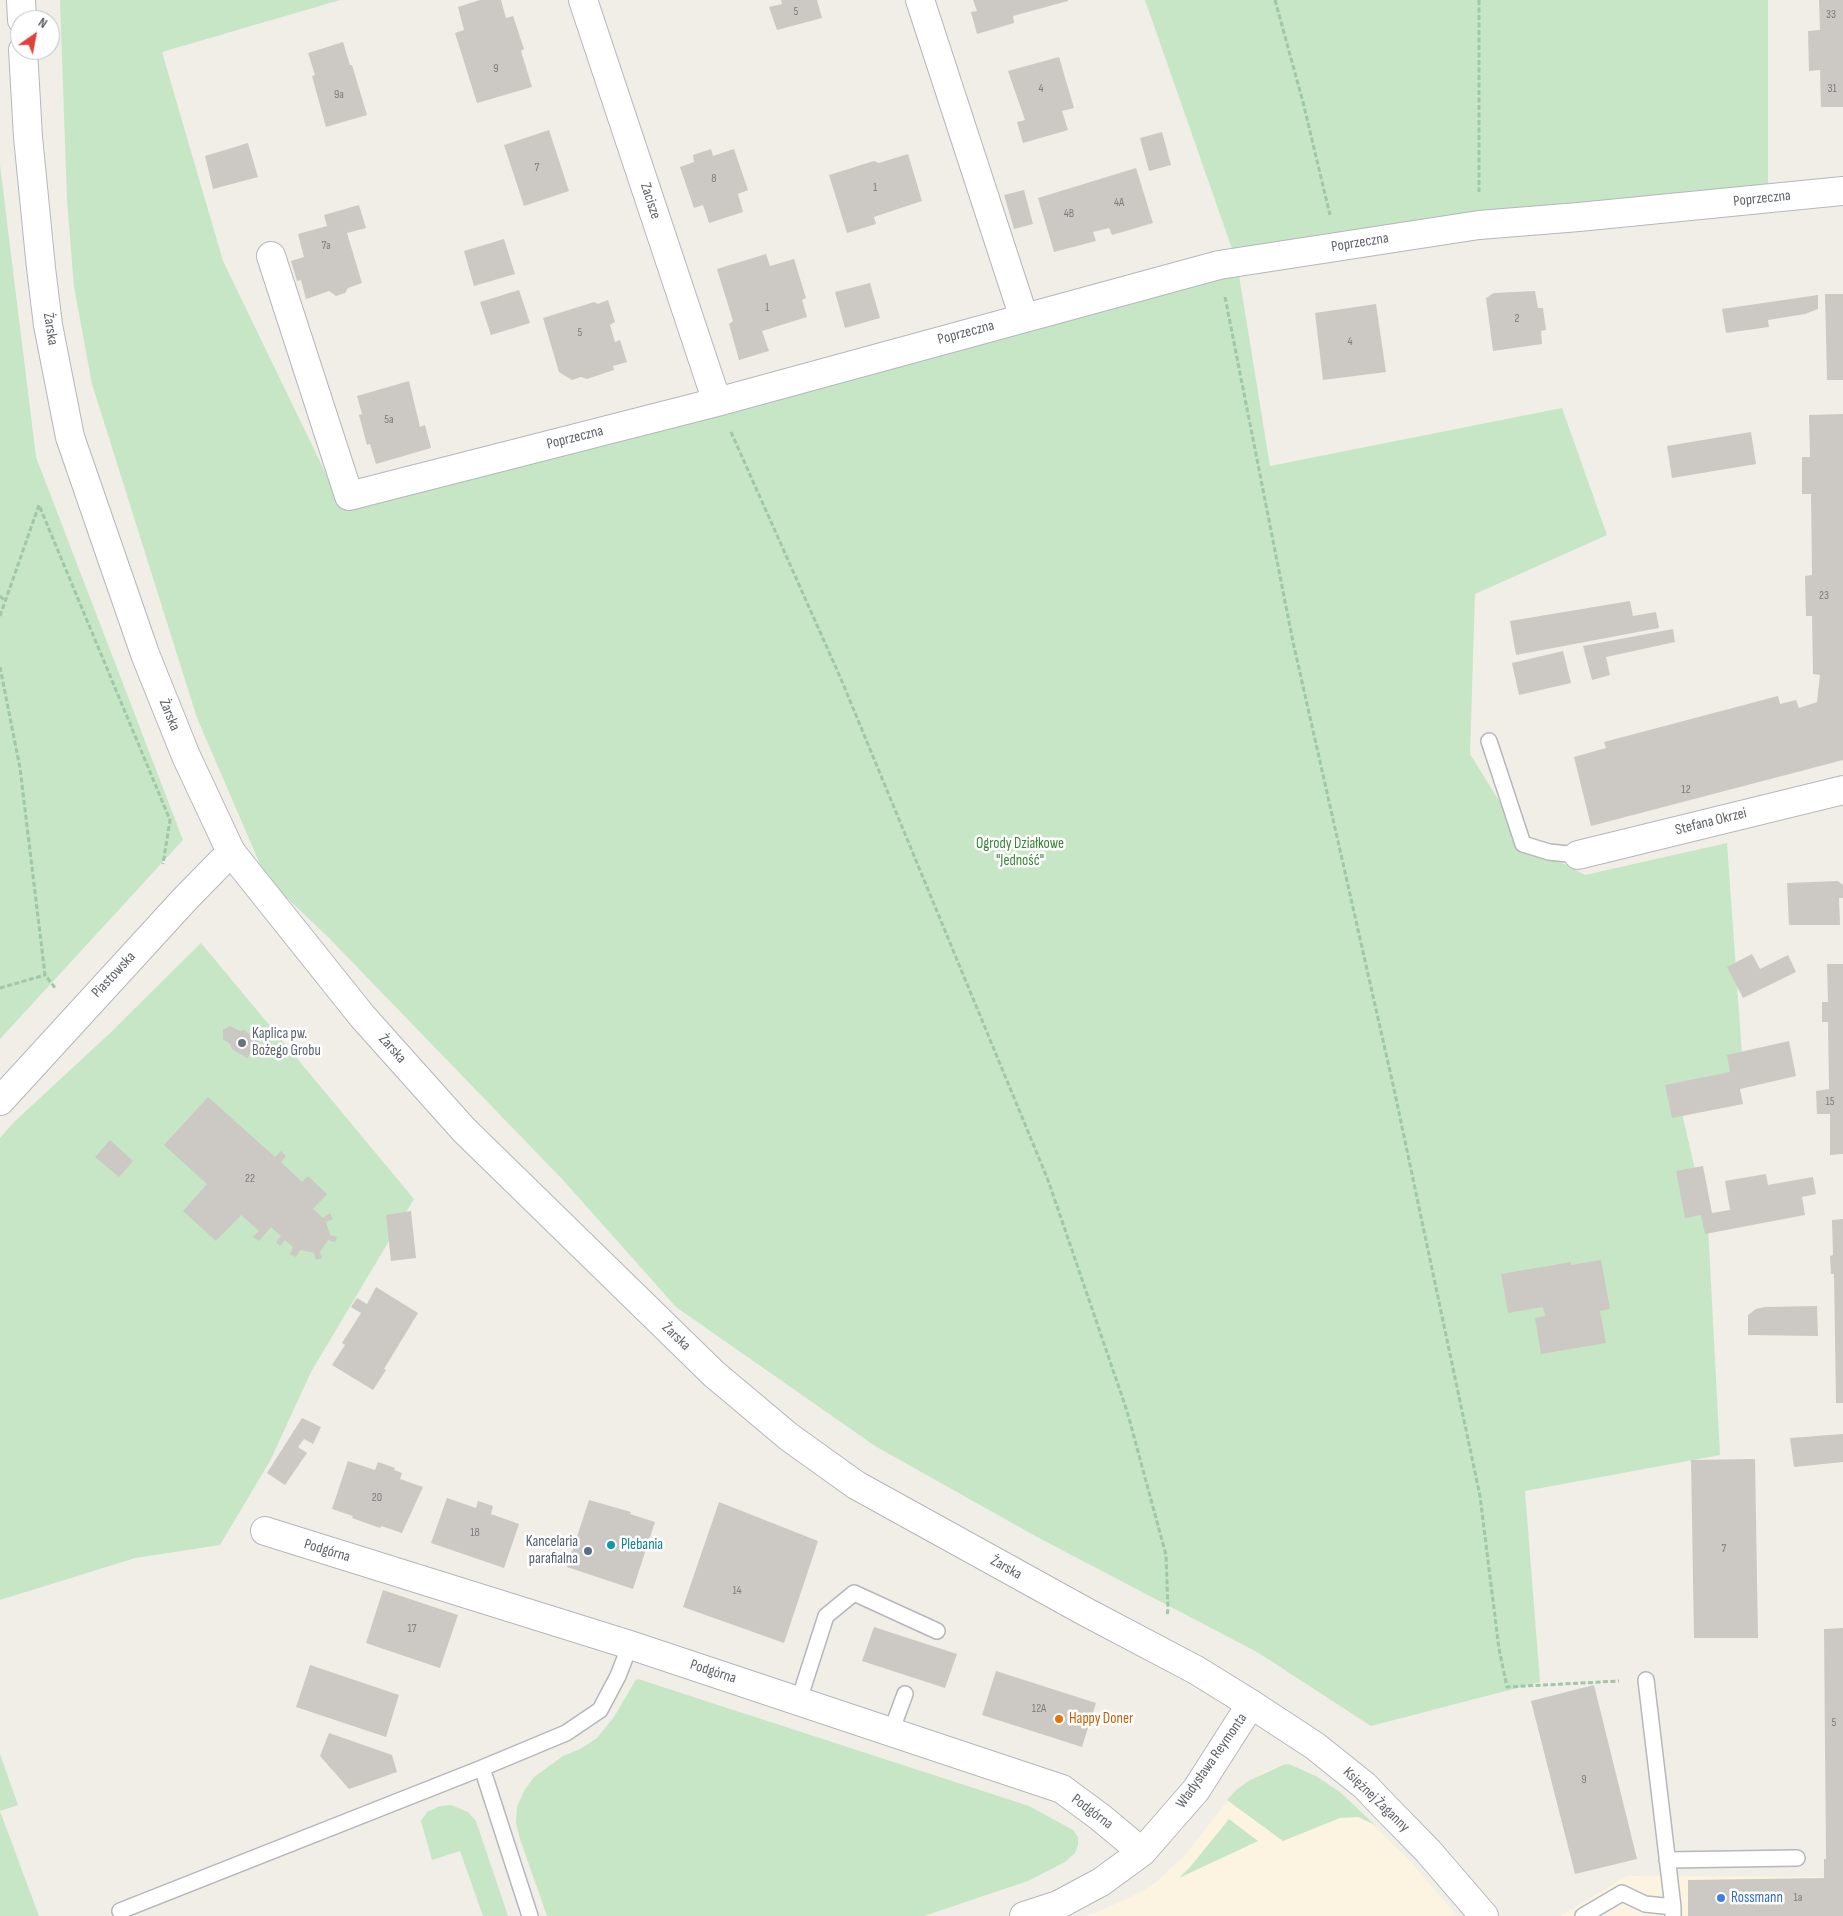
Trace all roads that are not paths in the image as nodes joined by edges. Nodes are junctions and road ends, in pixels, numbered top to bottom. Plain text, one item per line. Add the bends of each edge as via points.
1 (583, 0) edge
2 (920, 0) edge
3 (25, 60) edge
4 (1843, 191) edge
5 (271, 256) dead end
6 (1024, 318) junction
7 (717, 402) junction
8 (1489, 741) dead end
9 (1843, 790) edge
10 (231, 852) junction
11 (1578, 855) joint
12 (0, 1101) edge
13 (265, 1531) dead end
14 (937, 1631) dead end
15 (630, 1645) junction
16 (1646, 1680) road end
17 (905, 1694) dead end
18 (798, 1700) junction
19 (1251, 1704) junction
20 (891, 1732) junction
21 (482, 1768) junction
22 (1142, 1852) junction
23 (1797, 1858) dead end
24 (1667, 1860) junction
25 (1061, 1910) edge
26 (120, 1911) dead end
27 (1673, 1911) edge
28 (530, 1916) edge
29 (1024, 1916) edge
30 (1484, 1916) edge
31 (1584, 1916) edge

1 - 7 street, Zacisze
2 - 6 street
3 - 10 street, Żarska via 40,259 48,325 70,438 145,654 186,756
4 - 6 street, Poprzeczna via 1479,225 1338,246 1219,265
5 - 7 street, Poprzeczna via 349,496
6 - 7 street, Poprzeczna
8 - 11 lane via 1524,844 1549,852
9 - 11 street, Stefana Okrzei
10 - 12 street, Piastowska
10 - 19 street, Żarska via 362,1016 464,1130 722,1380 788,1437 856,1484 1160,1650
13 - 15 street, Podgórna
14 - 18 lane via 854,1593 826,1616
15 - 18 street, Podgórna
15 - 21 lane via 600,1710 566,1733
16 - 24 lane
17 - 20 lane
18 - 20 street, Podgórna
19 - 22 street, Władysława Reymonta via 1196,1790
19 - 30 street, Księżnej Żaganny via 1315,1746 1365,1786 1428,1851
20 - 22 street, Podgórna via 1062,1790
21 - 26 lane
21 - 28 lane
22 - 25 street, Władysława Reymonta
23 - 24 lane
24 - 27 lane
25 - 29 street, Władysława Reymonta
27 - 31 lane via 1645,1904 1622,1893

